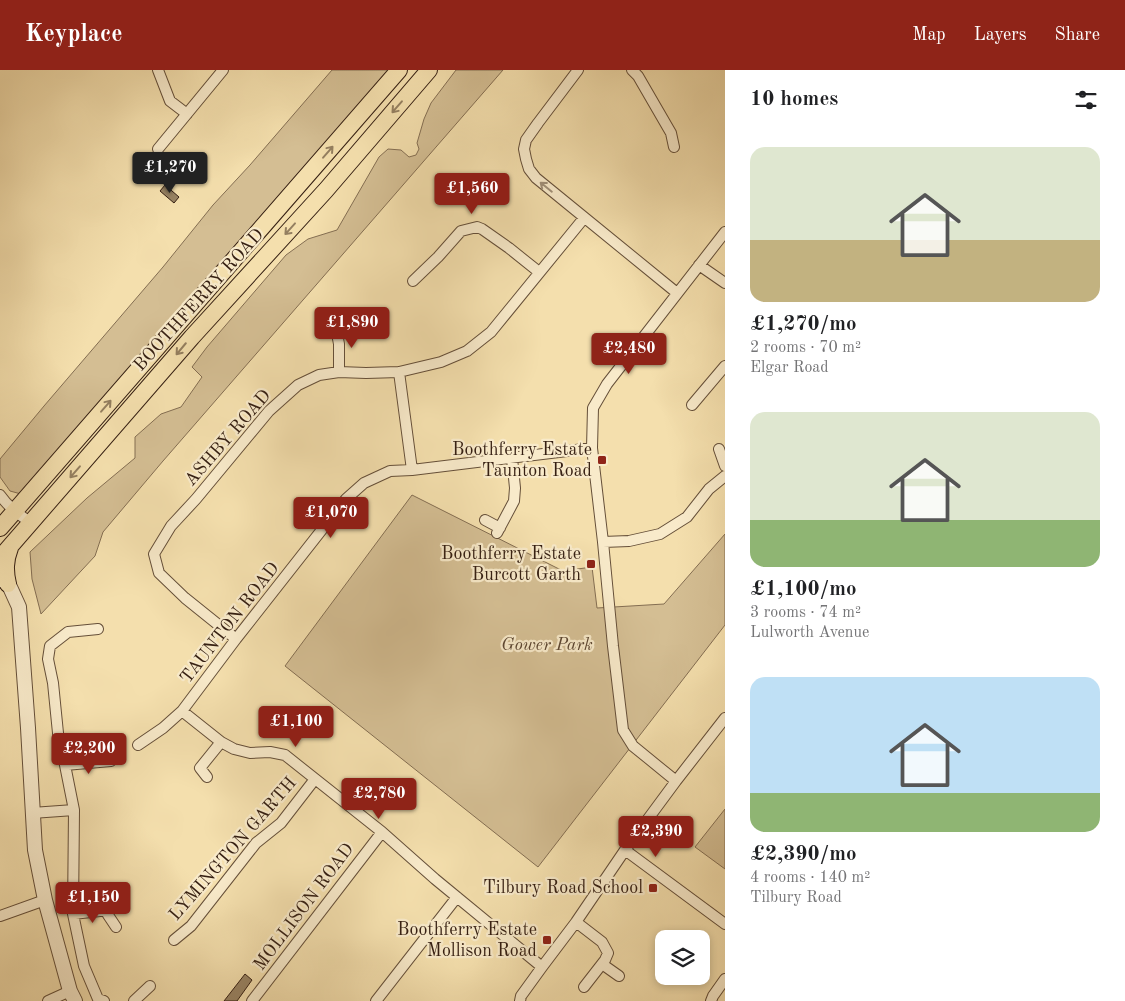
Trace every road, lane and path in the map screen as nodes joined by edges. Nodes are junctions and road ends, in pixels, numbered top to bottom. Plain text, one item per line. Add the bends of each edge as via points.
1 (158, 70) edge
2 (223, 70) edge
3 (399, 70) edge
4 (429, 70) edge
5 (578, 70) edge
6 (632, 70) edge
7 (187, 114) junction
8 (674, 147) dead end
9 (158, 148) dead end
10 (309, 174) junction
11 (326, 190) junction
12 (584, 218) junction
13 (725, 232) edge
14 (699, 265) junction
15 (539, 272) junction
16 (413, 281) dead end
17 (725, 283) edge
18 (677, 293) junction
19 (336, 328) dead end
20 (725, 366) edge
21 (339, 372) junction
22 (399, 372) junction
23 (692, 406) dead end
24 (592, 448) junction
25 (719, 449) dead end
26 (512, 458) junction
27 (725, 466) edge
28 (412, 470) junction
29 (725, 476) edge
30 (0, 495) edge
31 (15, 511) junction
32 (485, 520) dead end
33 (31, 523) junction
34 (0, 528) edge
35 (603, 542) junction
36 (5, 552) edge
37 (4, 581) edge
38 (98, 629) dead end
39 (236, 639) junction
40 (182, 711) junction
41 (725, 718) edge
42 (221, 742) junction
43 (138, 745) dead end
44 (111, 761) dead end
45 (65, 765) junction
46 (206, 777) dead end
47 (315, 778) junction
48 (676, 781) junction
49 (74, 810) junction
50 (32, 813) junction
51 (382, 832) junction
52 (625, 850) junction
53 (457, 897) junction
54 (45, 900) junction
55 (117, 900) dead end
56 (109, 910) junction
57 (73, 914) junction
58 (0, 916) edge
59 (576, 922) junction
60 (725, 924) edge
61 (116, 927) dead end
62 (174, 940) dead end
63 (602, 964) junction
64 (542, 967) junction
65 (619, 976) dead end
66 (725, 978) edge
67 (150, 986) dead end
68 (584, 987) dead end
69 (72, 996) edge
70 (48, 1001) edge
71 (104, 1001) edge
72 (134, 1001) edge
73 (252, 1001) edge
74 (376, 1001) edge
75 (520, 1001) edge
76 (711, 1001) edge

1 - 7 street via 170,101
2 - 7 street
10 -> 3 main road, BOOTHFERRY ROAD
4 -> 11 main road, BOOTHFERRY ROAD
12 -> 5 street via 536,178 529,169 524,149 530,134
6 - 8 street via 670,132
7 - 9 street
10 - 11 main road
31 -> 10 main road, BOOTHFERRY ROAD
11 -> 33 main road, BOOTHFERRY ROAD via 192,336
12 - 15 street, ASHBY ROAD
12 - 18 street
13 - 14 street
14 - 17 street
14 - 18 street
15 - 16 street via 477,227 461,231
15 - 22 street, ASHBY ROAD via 491,332 467,351 441,362
18 - 24 street via 606,384 593,408
19 - 21 street
20 - 23 street
21 - 22 street, ASHBY ROAD
21 - 39 street, ASHBY ROAD via 319,375 298,385 269,411 171,526 154,554 158,573
22 - 28 street
24 - 26 street, TAUNTON ROAD
24 - 35 street
25 - 27 street
26 - 28 street, TAUNTON ROAD
26 - 32 street via 514,501 498,531
28 - 39 street, TAUNTON ROAD via 390,470 364,482 346,499
29 - 35 street via 709,489 687,517 660,534
30 - 31 street
31 - 33 street
31 - 34 main road, BOOTHFERRY ROAD
33 - 36 main road, BOOTHFERRY ROAD
35 - 48 street via 623,730 633,746
36 - 37 main road
37 - 50 street via 19,607
38 - 45 street via 68,632 50,646 48,659
39 - 40 street, TAUNTON ROAD
40 - 42 street
40 - 43 street, TAUNTON ROAD
41 - 48 street
42 - 46 street via 200,768
42 - 47 street via 250,753 270,752 285,756
44 - 45 street
45 - 49 street
47 - 51 street
47 - 62 street, LYMINGTON GARTH via 282,824 256,844 191,926
48 - 52 street
49 - 50 street
49 - 57 street
50 - 54 street via 35,850
51 - 53 street
51 - 73 street, MOLLISON ROAD
52 - 59 street
52 - 60 street
53 - 64 street
53 - 74 street
54 - 58 street
54 - 69 street
55 - 56 street
56 - 57 street
56 - 61 street via 108,916
57 - 71 street via 84,966 98,999
59 - 63 street via 602,942 608,953
59 - 64 street
63 - 65 street
63 - 68 street
64 - 75 street
66 - 76 street
67 - 72 street
69 - 70 street

